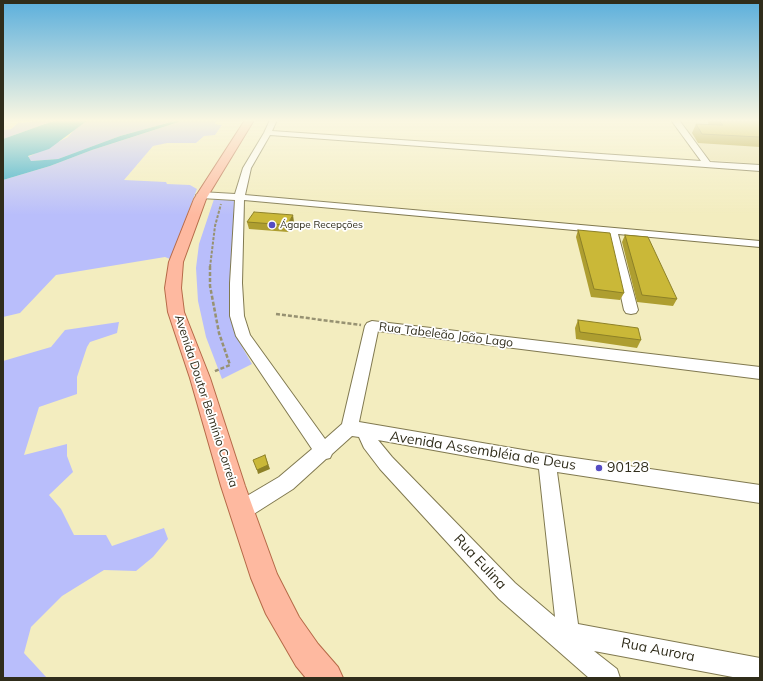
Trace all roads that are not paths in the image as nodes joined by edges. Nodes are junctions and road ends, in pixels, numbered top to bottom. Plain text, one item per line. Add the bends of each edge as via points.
1 (229, 152) edge
2 (257, 152) edge
3 (534, 152) edge
4 (698, 152) edge
5 (707, 164) junction
6 (760, 168) edge
7 (201, 196) junction
8 (240, 197) junction
9 (612, 230) junction
10 (760, 244) edge
11 (632, 310) dead end
12 (760, 372) edge
13 (358, 430) junction
14 (324, 452) junction
15 (547, 462) junction
16 (760, 494) edge
17 (242, 510) junction
18 (562, 634) junction
19 (760, 670) edge
20 (327, 678) edge
21 (608, 678) edge

1 - 7 main road, Avenida Doutor Belmínio Correia
2 - 8 street via 247,168
3 - 5 street
4 - 5 street
5 - 6 street
7 - 8 street
7 - 17 main road, Avenida Doutor Belmínio Correia via 176,262 173,288 176,312
8 - 9 street
8 - 14 street via 237,316 244,336
9 - 10 street
9 - 11 street
12 - 13 street, Rua Tabeleão João Lago via 372,326
13 - 14 street
13 - 15 street, Avenida Assembléia de Deus
13 - 18 street, Rua Eulina via 391,469 507,591
14 - 17 street via 286,483
15 - 16 street, Avenida Assembléia de Deus
15 - 18 street
17 - 20 main road, Avenida Doutor Belmínio Correia via 276,604 307,655
18 - 19 street, Rua Aurora
18 - 21 street, Rua Eulina

